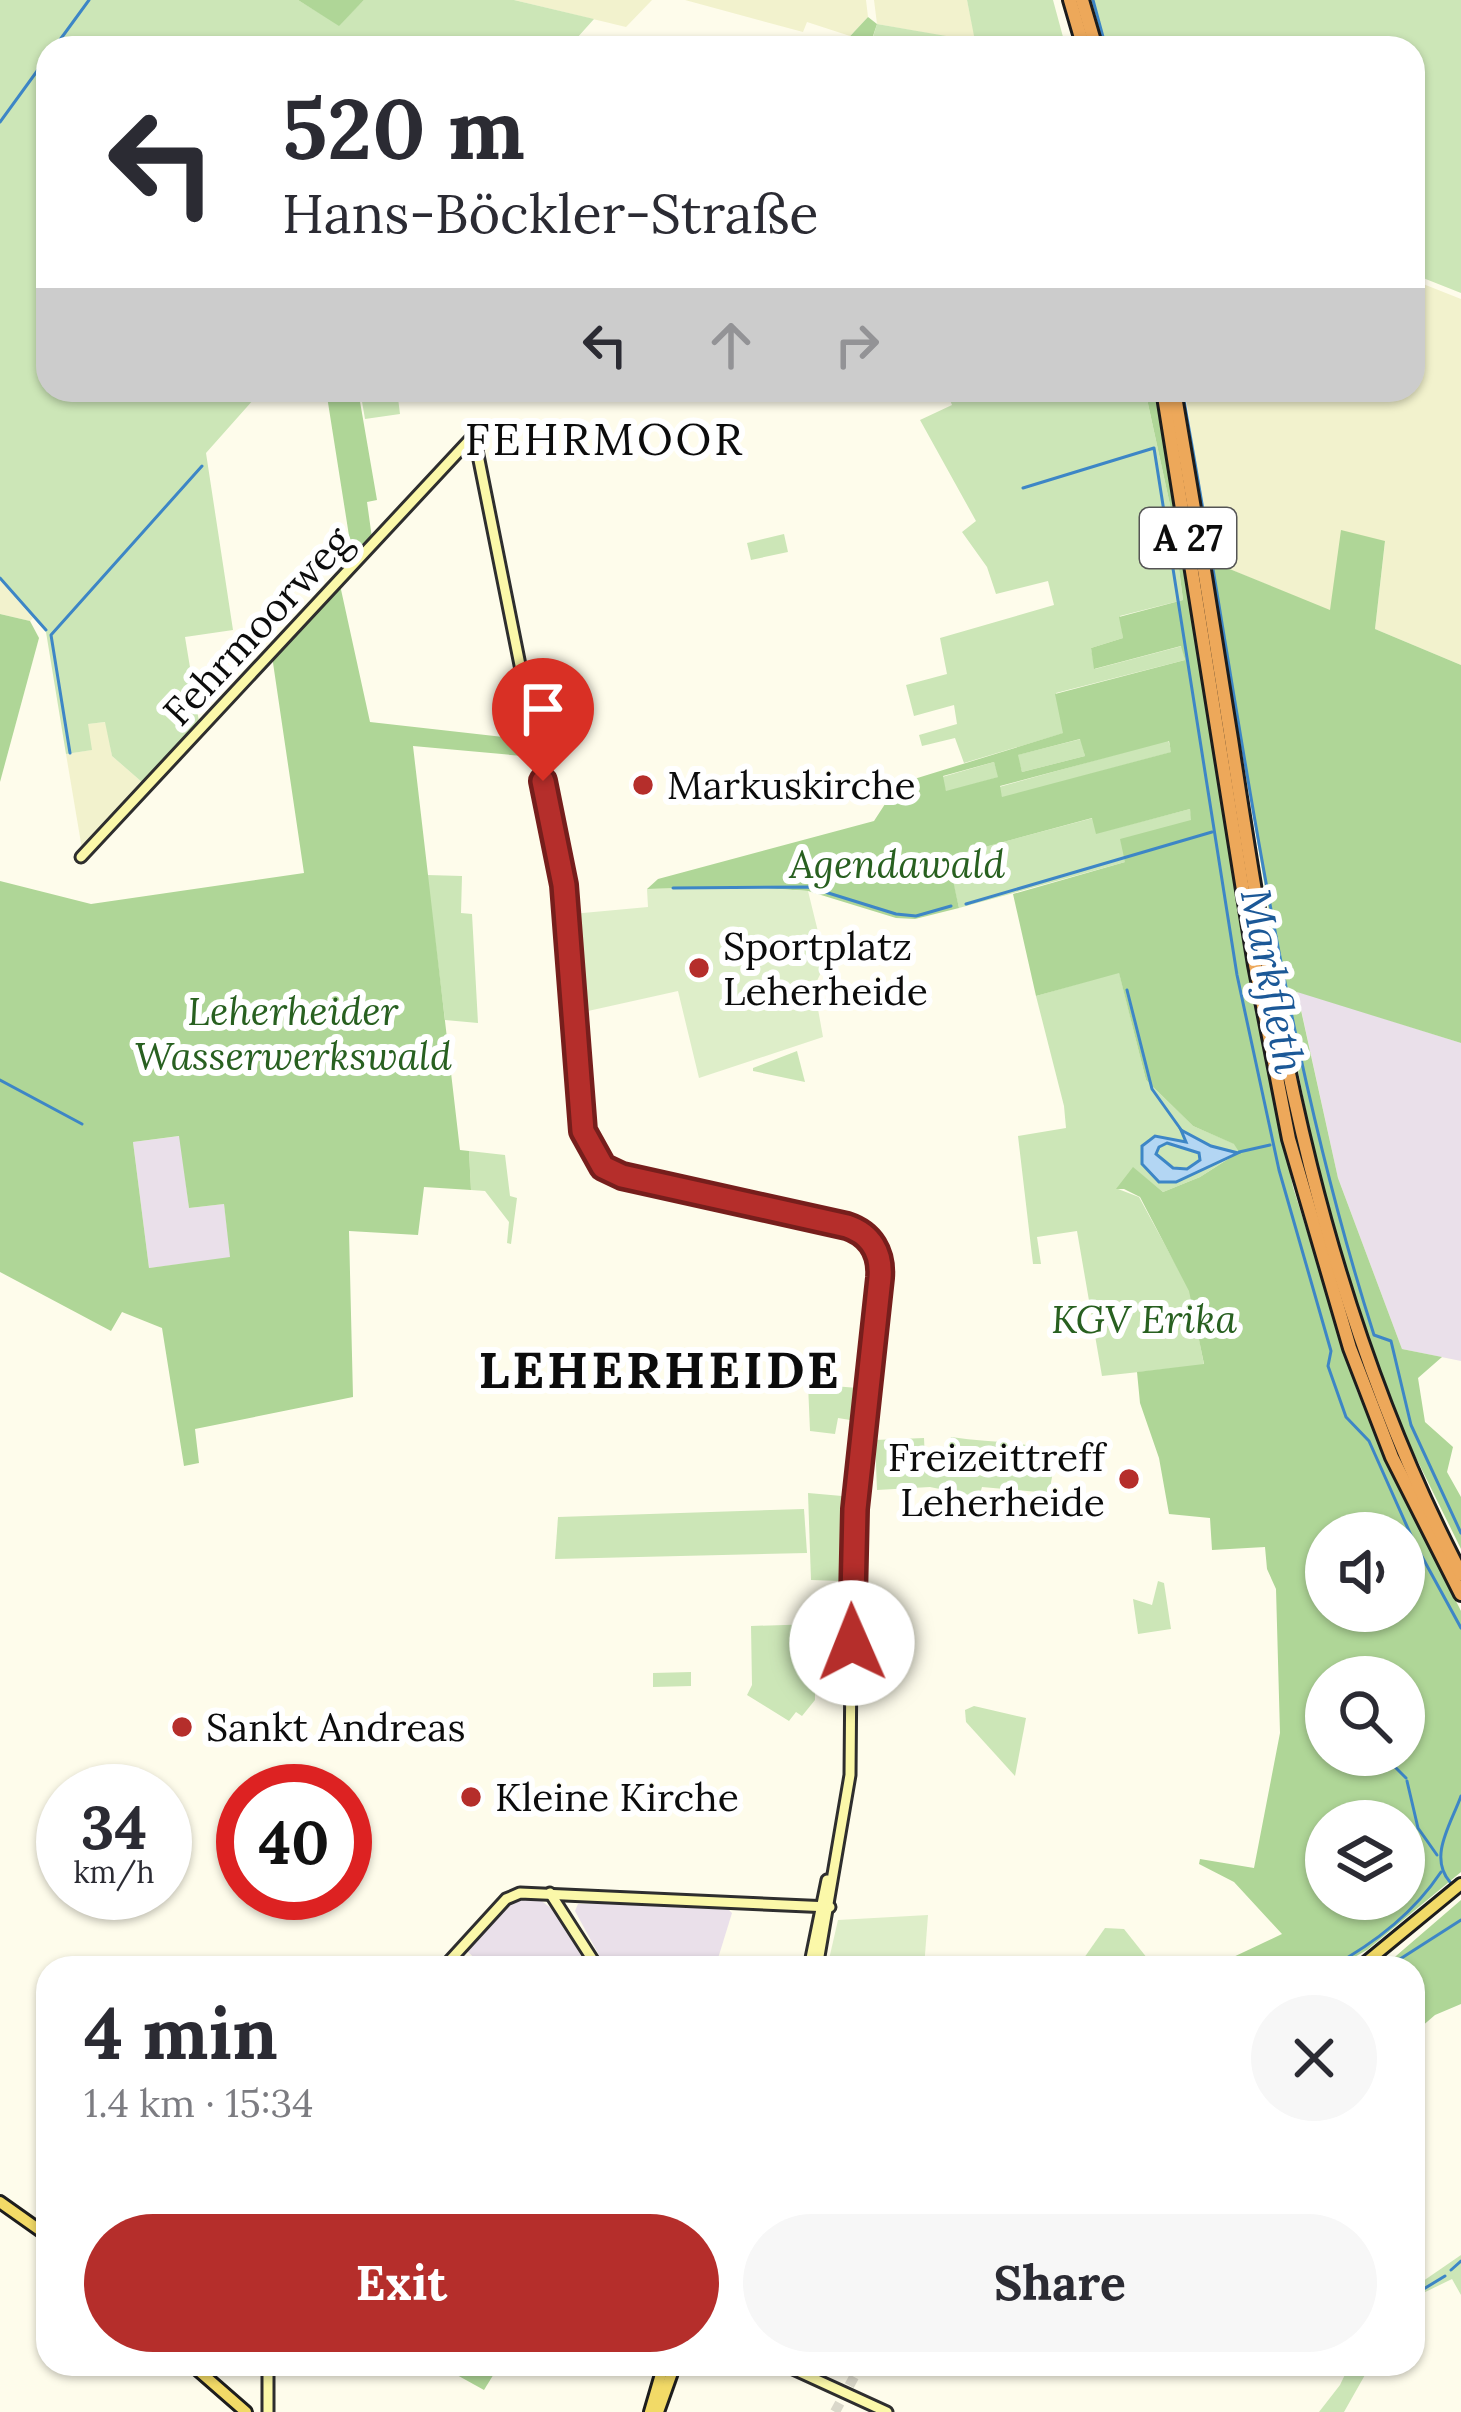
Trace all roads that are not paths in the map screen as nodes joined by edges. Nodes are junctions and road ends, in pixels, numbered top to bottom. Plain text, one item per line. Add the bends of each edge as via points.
1 (1070, 0) edge
2 (1082, 0) edge
3 (1080, 36) edge
4 (1092, 36) edge
5 (1165, 402) edge
6 (1176, 402) edge
7 (81, 857) dead end
8 (583, 1131) junction
9 (603, 1167) junction
10 (1445, 1543) junction
11 (1461, 1562) edge
12 (1461, 1574) edge
13 (1461, 1594) edge
14 (1461, 1885) edge
15 (554, 1894) junction
16 (825, 1907) junction
17 (454, 1956) edge
18 (591, 1956) edge
19 (815, 1956) edge
20 (1374, 1956) edge
21 (0, 2202) edge
22 (36, 2228) edge
23 (205, 2376) edge
24 (268, 2376) edge
25 (662, 2376) edge
26 (669, 2376) edge
27 (808, 2376) edge
28 (246, 2412) edge
29 (268, 2412) edge
30 (654, 2412) edge
31 (887, 2412) edge

1 - 3 highway
2 - 4 highway
5 - 13 highway, A 27 via 1289,1139 1350,1348 1392,1456
6 - 10 highway, A 27 via 1299,1132 1361,1346
7 - 8 street, Fehrmoorweg via 474,435 564,885
8 - 9 street
8 - 9 street via 586,1152
9 - 16 street via 847,1226 878,1254 852,1544 850,1775
10 - 11 highway
10 - 12 highway, A 27
14 - 20 main road
15 - 16 street
15 - 17 street via 506,1899
15 - 18 street
16 - 19 street
21 - 22 main road
23 - 28 main road
24 - 29 street
25 - 30 main road
26 - 30 main road
27 - 31 street

